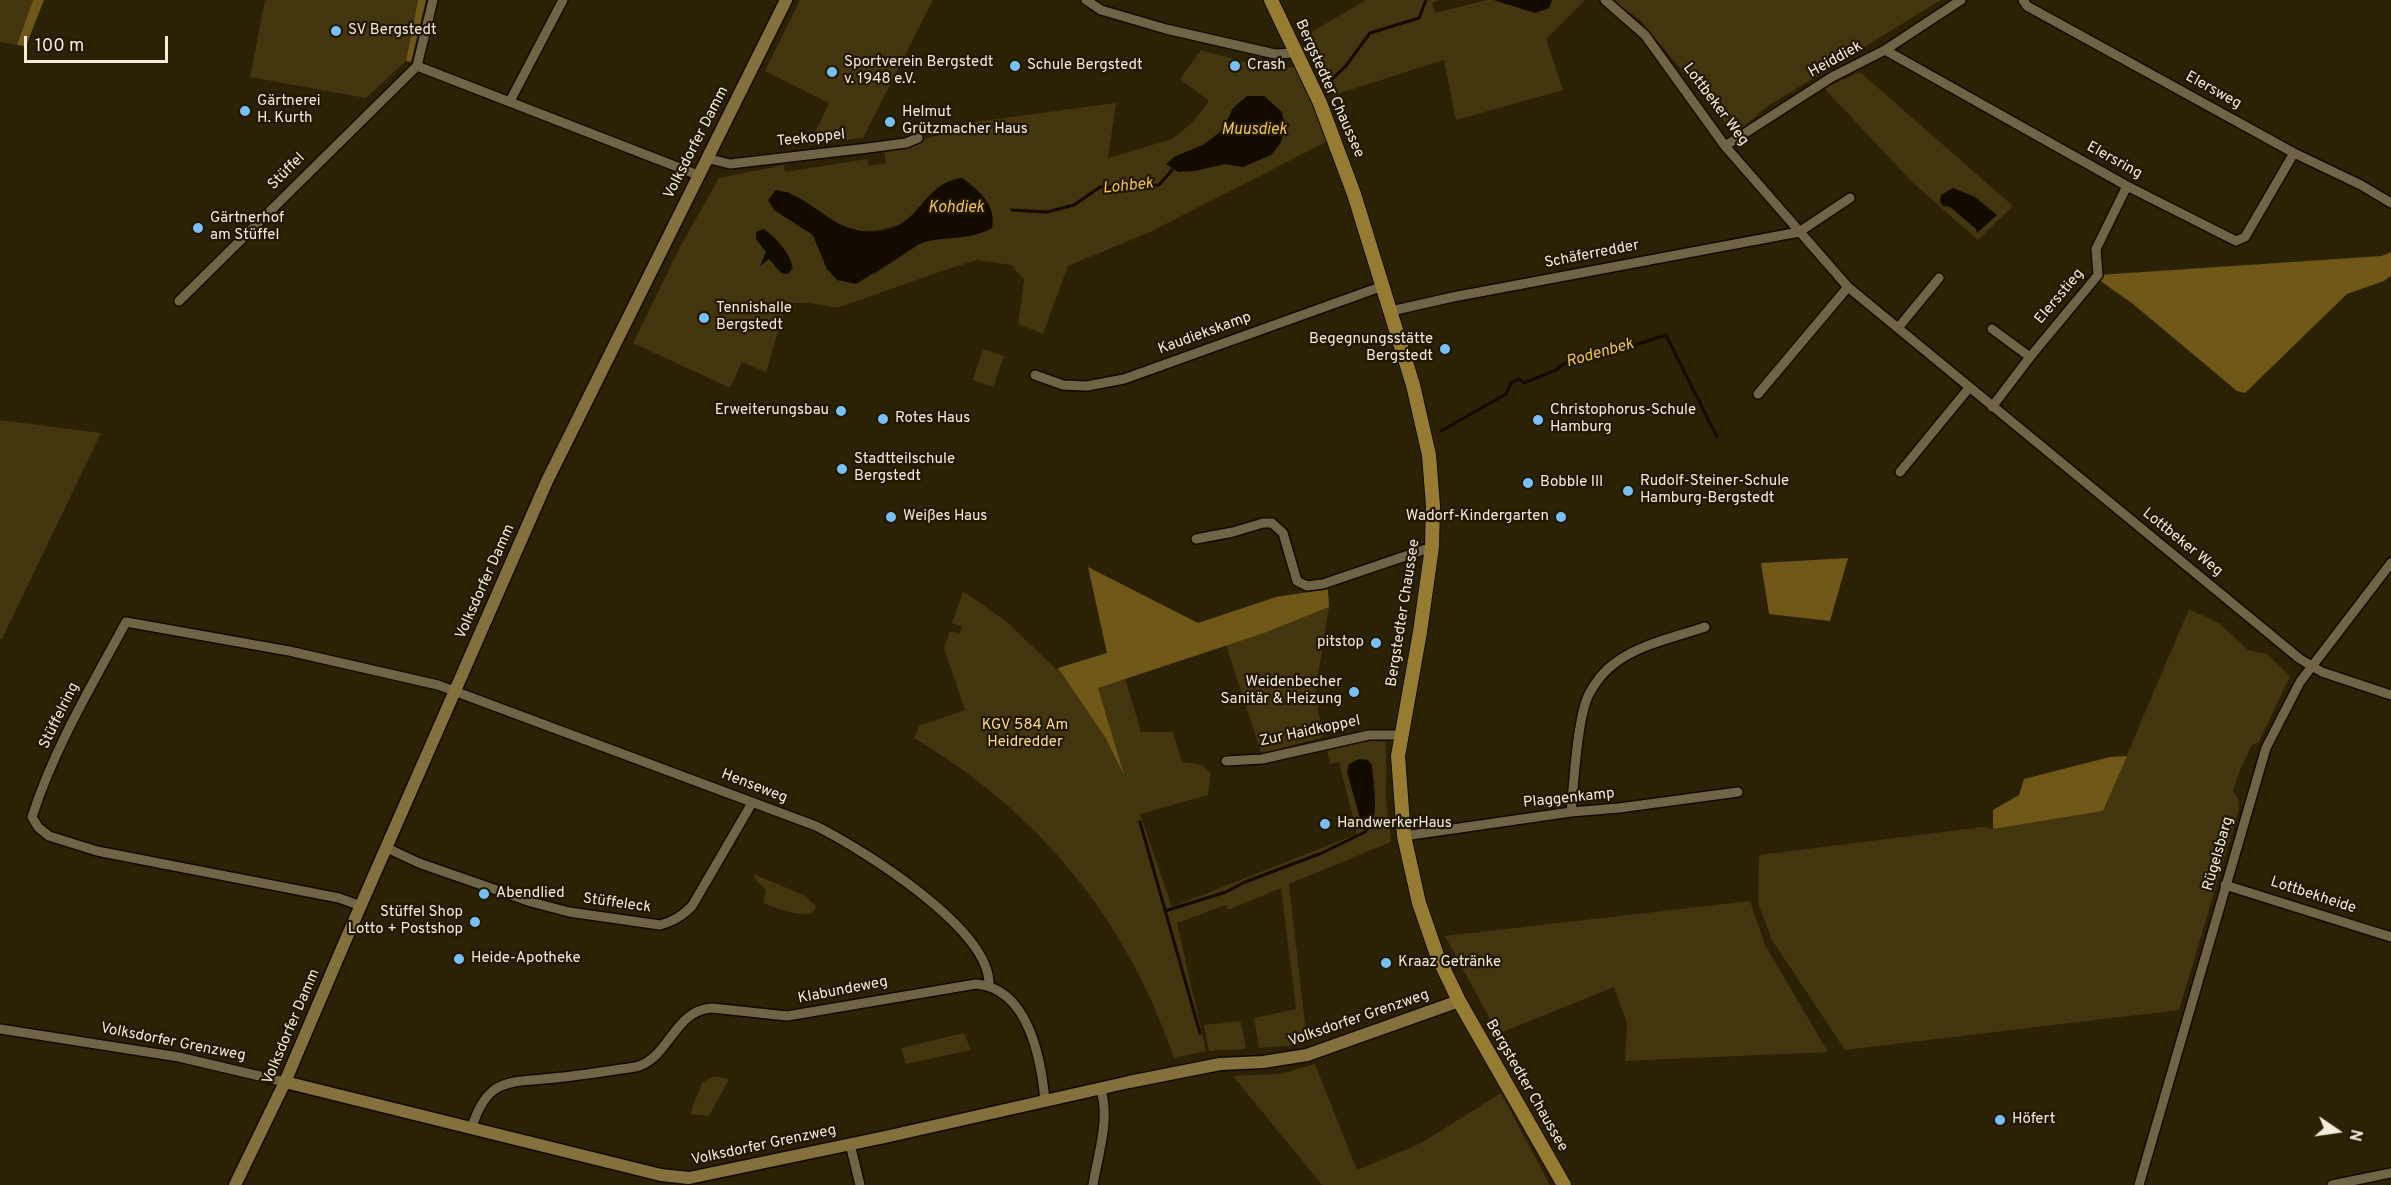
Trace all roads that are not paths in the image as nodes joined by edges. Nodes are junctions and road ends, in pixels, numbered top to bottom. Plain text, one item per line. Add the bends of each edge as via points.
1 (433, 0) edge
2 (563, 0) edge
3 (786, 0) edge
4 (1086, 0) edge
5 (1271, 0) edge
6 (1605, 0) edge
7 (1960, 0) edge
8 (2023, 0) edge
9 (1885, 50) junction
10 (1296, 53) junction
11 (417, 66) junction
12 (510, 101) junction
13 (918, 138) dead end
14 (1725, 146) junction
15 (2294, 153) junction
16 (706, 158) junction
17 (698, 175) junction
18 (2127, 186) junction
19 (1850, 198) dead end
20 (2391, 203) edge
21 (1799, 232) junction
22 (1939, 278) dead end
23 (1383, 286) junction
24 (1848, 287) junction
25 (179, 301) dead end
26 (1391, 311) junction
27 (1898, 328) junction
28 (1992, 329) dead end
29 (2030, 357) junction
30 (1035, 375) dead end
31 (1969, 388) junction
32 (1758, 394) dead end
33 (1992, 407) junction
34 (1900, 472) dead end
35 (1196, 539) dead end
36 (1432, 548) junction
37 (2391, 563) edge
38 (1705, 627) dead end
39 (2311, 667) junction
40 (455, 690) junction
41 (2391, 695) edge
42 (1401, 735) junction
43 (1226, 761) dead end
44 (1738, 792) dead end
45 (753, 802) junction
46 (1571, 812) junction
47 (1404, 836) junction
48 (387, 848) junction
49 (2225, 885) junction
50 (361, 906) junction
51 (2391, 937) edge
52 (989, 985) junction
53 (1459, 1000) junction
54 (0, 1029) edge
55 (285, 1082) junction
56 (1101, 1090) junction
57 (1045, 1101) junction
58 (471, 1129) junction
59 (850, 1144) junction
60 (2391, 1173) edge
61 (235, 1185) edge
62 (860, 1185) edge
63 (1093, 1185) edge
64 (1564, 1185) edge
65 (2139, 1185) edge
66 (2332, 1185) edge

1 - 11 street
2 - 12 street
3 - 16 main road, Volksdorfer Damm
4 - 10 street via 1101,10 1166,29 1275,54
5 - 10 main road, Bergstedter Chaussee
6 - 14 street, Lottbeker Weg via 1645,35
7 - 9 street, Heiddiek
8 - 15 street, Elersweg via 2027,6
9 - 14 street, Heiddiek via 1832,77
9 - 18 street, Elersring
10 - 23 main road, Bergstedter Chaussee via 1336,141
11 - 12 street
11 - 25 street, Stüffel
12 - 17 street
13 - 16 street, Teekoppel via 906,143 730,164
14 - 21 street, Lottbeker Weg
15 - 18 street, Elersring via 2245,237 2236,241
15 - 20 street, Elersweg
16 - 17 main road, Volksdorfer Damm
17 - 40 main road, Volksdorfer Damm via 547,482
18 - 29 street, Elersstieg via 2096,249 2098,275
19 - 21 street
21 - 24 street, Lottbeker Weg
21 - 26 street, Schäferredder
22 - 27 street
23 - 26 main road, Bergstedter Chaussee
23 - 30 street, Kaudiekskamp via 1124,379 1063,386
24 - 27 street, Lottbeker Weg
24 - 32 street
26 - 36 main road, Bergstedter Chaussee via 1425,434 1432,477
27 - 31 street, Lottbeker Weg
28 - 29 street
29 - 33 street, Elersstieg
31 - 33 street, Lottbeker Weg
31 - 34 street
33 - 39 street, Lottbeker Weg
35 - 36 street via 1272,524 1283,533 1297,581 1307,586
36 - 42 main road, Bergstedter Chaussee
37 - 39 street, Rügelsbarg
38 - 46 street via 1615,663 1588,695
39 - 41 street, Lottbeker Weg
39 - 49 street, Rügelsbarg via 2266,748
40 - 45 street, Henseweg
40 - 48 main road, Volksdorfer Damm
40 - 50 street, Stüffelring via 289,651 126,622 74,719 32,817 49,836 97,851 339,898
42 - 43 street, Zur Haidkoppel via 1369,735 1262,759
42 - 47 main road, Bergstedter Chaussee via 1398,774
44 - 46 street, Plaggenkamp
45 - 48 street, Stüffeleck via 692,906 684,915 660,925 568,912 531,902
45 - 52 street, Henseweg via 816,826 903,879 941,910 971,944 988,970
46 - 47 street, Plaggenkamp
47 - 53 main road, Bergstedter Chaussee via 1419,903
48 - 50 main road, Volksdorfer Damm
49 - 51 street, Lottbekheide
49 - 65 street, Rügelsbarg
50 - 55 main road, Volksdorfer Damm
52 - 57 street via 1008,995 1020,1011 1038,1059
52 - 58 street, Klabundeweg via 967,985 787,1016 700,1010 677,1026 654,1057 639,1066 502,1085 488,1095
53 - 56 main road, Volksdorfer Grenzweg via 1307,1056 1220,1064
53 - 64 main road, Bergstedter Chaussee
54 - 55 street, Volksdorfer Grenzweg via 179,1057
55 - 58 main road, Volksdorfer Grenzweg
55 - 61 main road, Volksdorfer Damm
56 - 57 main road, Volksdorfer Grenzweg
56 - 63 street via 1105,1118
57 - 59 main road, Volksdorfer Grenzweg
58 - 59 main road, Volksdorfer Grenzweg via 661,1175 689,1178
59 - 62 street
60 - 66 street

